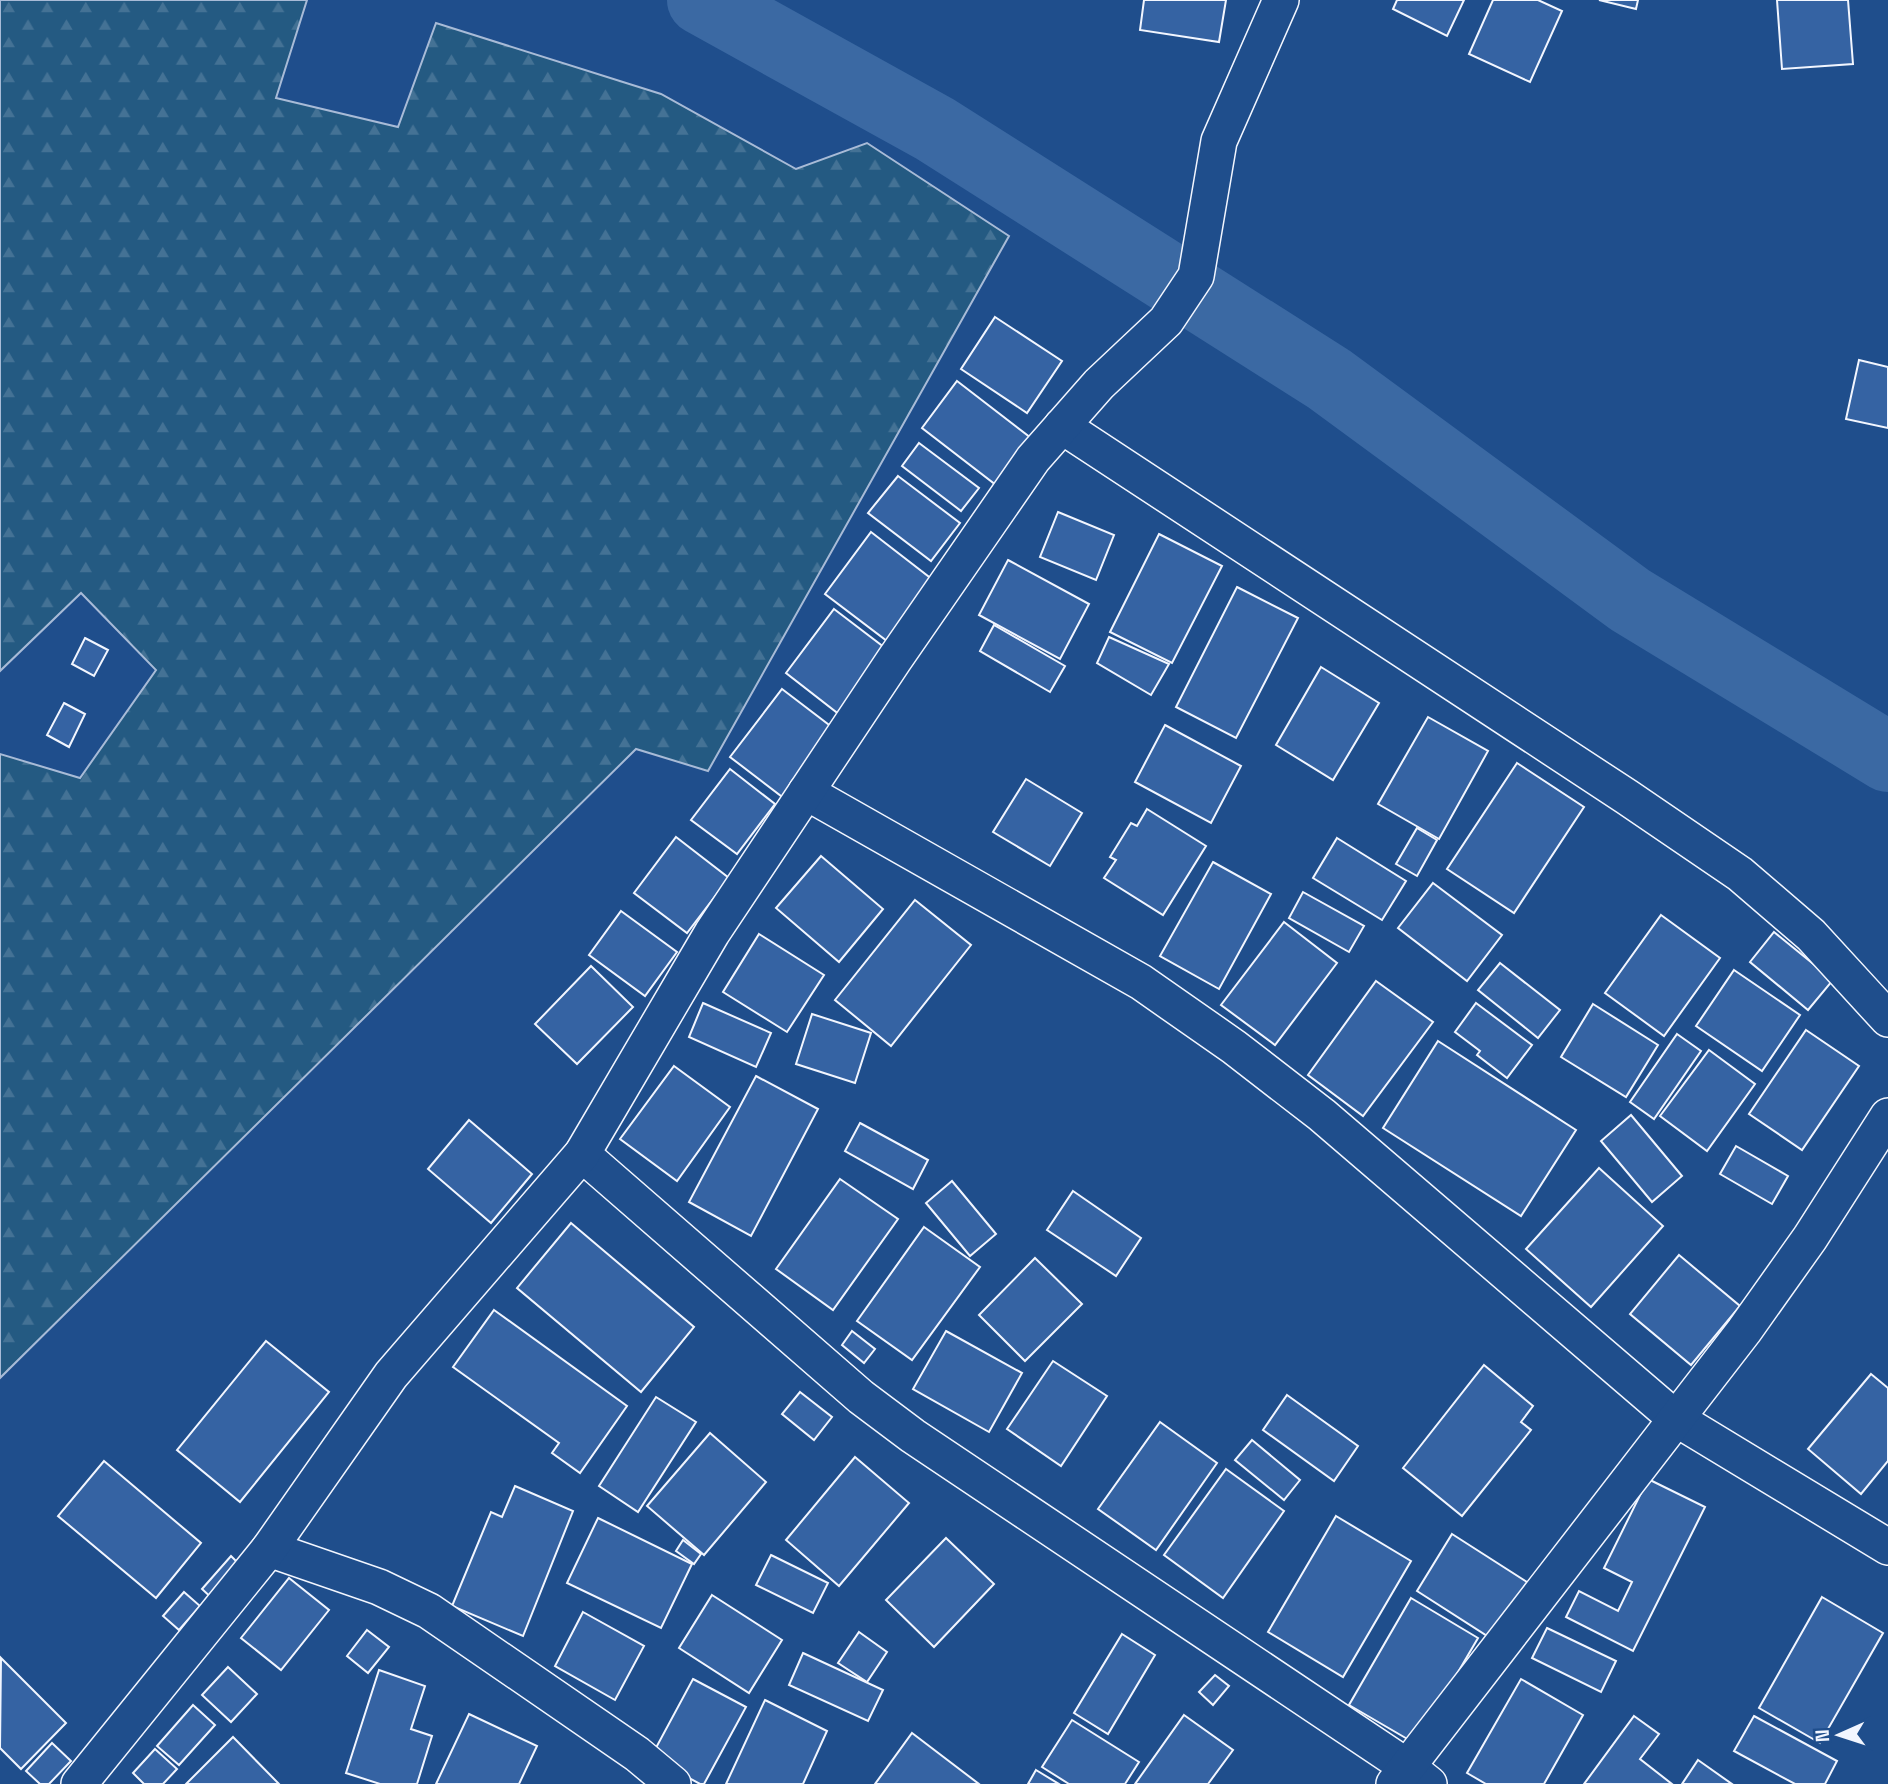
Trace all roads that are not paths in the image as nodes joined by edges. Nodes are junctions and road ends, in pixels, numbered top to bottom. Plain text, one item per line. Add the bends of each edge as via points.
1 (1281, 0) edge
2 (1062, 426) junction
3 (806, 792) junction
4 (1888, 1019) edge
5 (1888, 1116) edge
6 (582, 1154) junction
7 (1675, 1418) junction
8 (1888, 1547) edge
9 (269, 1549) junction
10 (1411, 1778) edge
11 (79, 1784) edge
12 (673, 1784) edge

1 - 2 street via 1219,141 1196,276 1166,321 1098,384
2 - 3 street via 1026,470
2 - 4 street via 1740,874 1811,935
3 - 6 street via 712,933
3 - 7 street via 1141,982 1234,1047 1322,1115
5 - 7 street via 1810,1238
6 - 9 street via 391,1375
6 - 10 street via 861,1397
7 - 8 street
7 - 10 street
9 - 11 street
9 - 12 street via 379,1587 429,1611 637,1754

